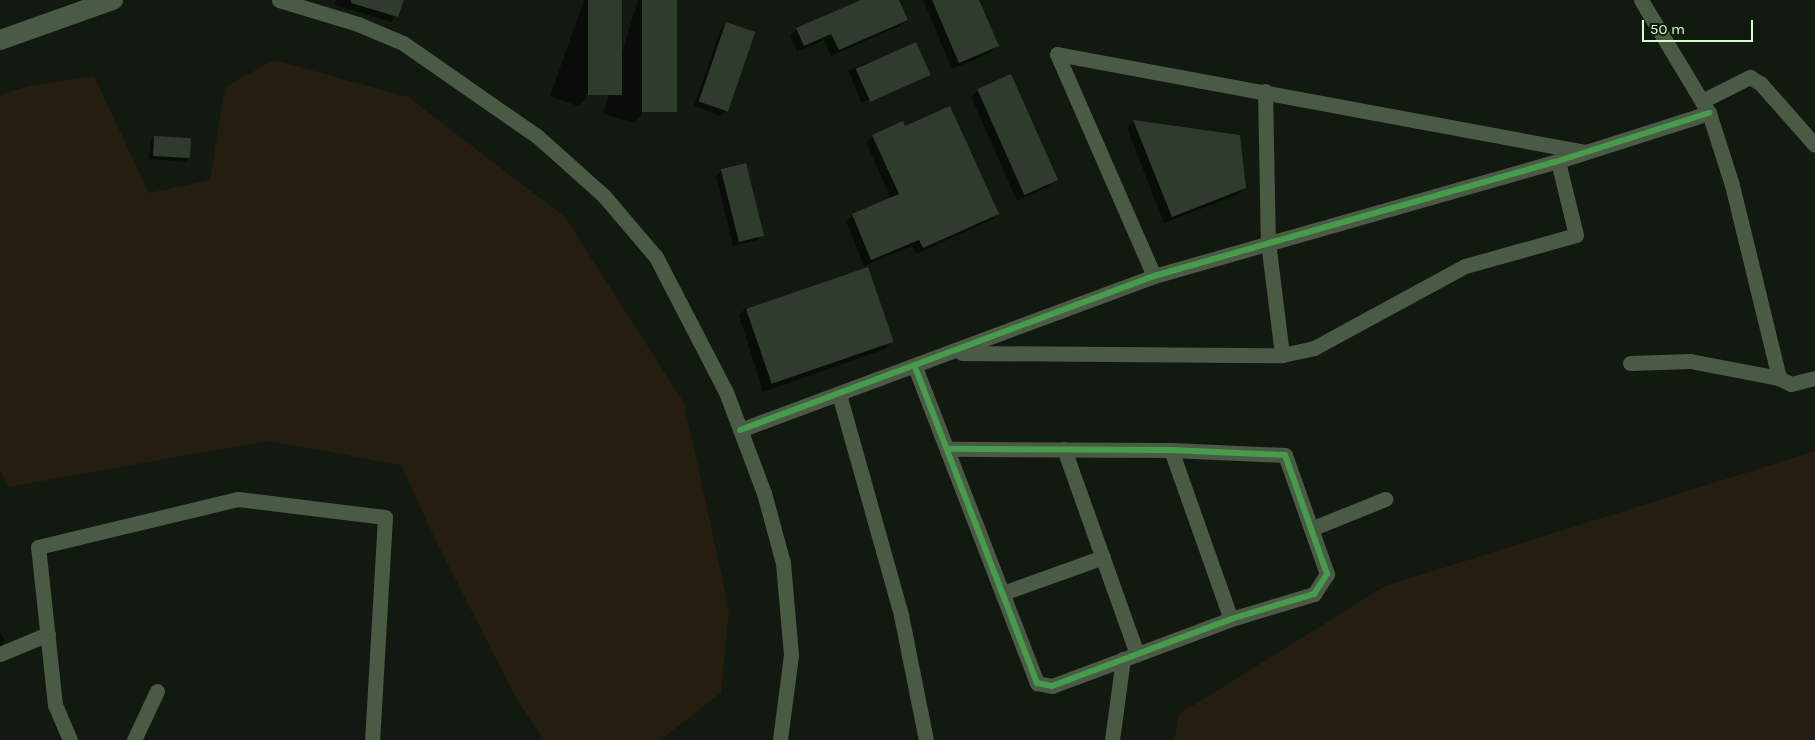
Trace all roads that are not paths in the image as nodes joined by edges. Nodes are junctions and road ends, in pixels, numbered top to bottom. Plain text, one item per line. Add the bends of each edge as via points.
1 (113, 0) edge
2 (279, 0) edge
3 (1641, 0) edge
4 (0, 40) edge
5 (1265, 91) junction
6 (1706, 107) junction
7 (1815, 145) edge
8 (1587, 152) junction
9 (1558, 161) junction
10 (1268, 242) junction
11 (1154, 276) junction
12 (953, 353) junction
13 (1282, 355) junction
14 (1630, 363) dead end
15 (915, 367) junction
16 (1780, 378) junction
17 (1815, 378) edge
18 (839, 394) junction
19 (740, 430) junction
20 (948, 449) junction
21 (1064, 449) junction
22 (1170, 450) junction
23 (1385, 498) dead end
24 (1313, 528) junction
25 (1103, 558) junction
26 (1003, 593) junction
27 (1231, 619) junction
28 (48, 634) junction
29 (0, 654) edge
30 (1130, 656) junction
31 (157, 691) dead end
32 (70, 740) edge
33 (134, 740) edge
34 (372, 740) edge
35 (780, 740) edge
36 (926, 740) edge
37 (1112, 740) edge

1 - 4 street
2 - 19 street via 358,24 404,43 537,136 604,196 656,257 689,316
3 - 6 street
5 - 8 street
5 - 10 street
5 - 11 street via 1057,54
6 - 7 street via 1750,76 1761,84
6 - 8 street
6 - 16 street via 1732,185
8 - 9 street
9 - 10 street
9 - 13 street via 1576,235 1465,266 1314,348
10 - 11 street
10 - 13 street
11 - 12 street
12 - 13 street
12 - 15 street
14 - 16 street via 1690,361
15 - 18 street
15 - 20 street
16 - 17 street via 1791,384
18 - 19 street
18 - 36 street via 900,615
19 - 35 street via 764,493 783,563 791,655
20 - 21 street
20 - 26 street
21 - 22 street
21 - 25 street
22 - 24 street via 1285,455
22 - 27 street
23 - 24 street
24 - 27 street via 1327,574 1314,594
25 - 26 street
25 - 30 street
26 - 30 street via 1037,683 1052,686
27 - 30 street
28 - 29 street
28 - 32 street via 55,705
28 - 34 street via 38,548 238,498 385,517
30 - 37 street
31 - 33 street

